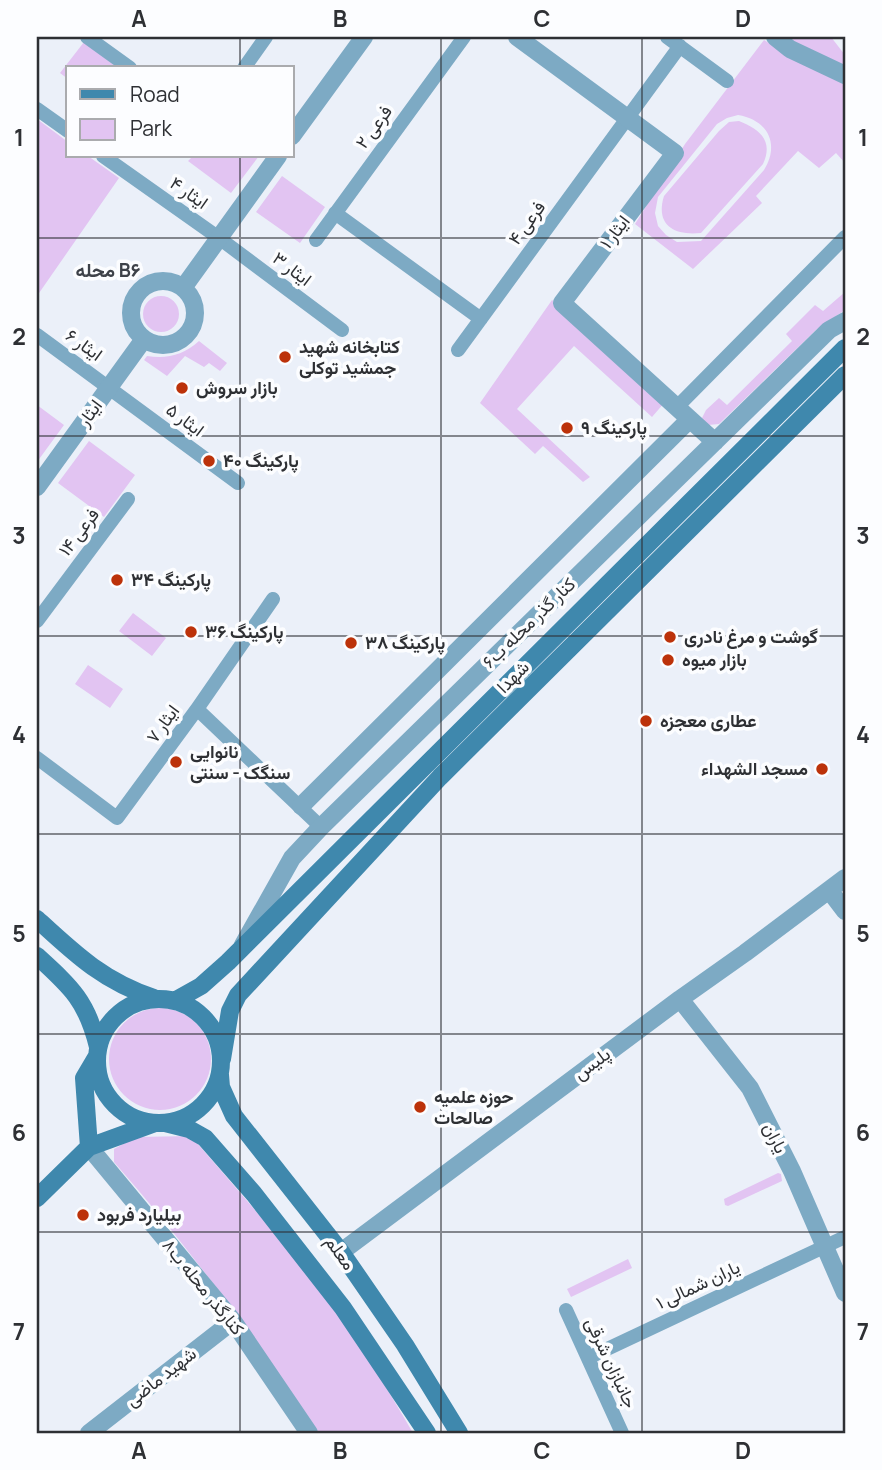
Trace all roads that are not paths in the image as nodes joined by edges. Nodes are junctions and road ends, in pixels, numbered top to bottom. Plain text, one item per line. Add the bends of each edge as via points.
1 (87, 37) edge
2 (267, 37) edge
3 (364, 37) edge
4 (464, 37) edge
5 (517, 37) edge
6 (667, 37) edge
7 (775, 37) edge
8 (680, 46) junction
9 (127, 66) edge
10 (245, 66) edge
11 (845, 75) edge
12 (727, 81) dead end
13 (37, 109) edge
14 (627, 118) junction
15 (66, 130) edge
16 (294, 133) edge
17 (106, 158) edge
18 (277, 158) edge
19 (335, 213) junction
20 (845, 237) edge
21 (219, 238) junction
22 (316, 240) dead end
23 (183, 288) junction
24 (481, 319) junction
25 (845, 321) edge
26 (342, 330) dead end
27 (37, 335) edge
28 (144, 339) junction
29 (845, 348) edge
30 (458, 350) dead end
31 (845, 375) edge
32 (109, 387) junction
33 (683, 413) junction
34 (715, 442) junction
35 (238, 483) dead end
36 (37, 487) edge
37 (128, 499) dead end
38 (273, 599) dead end
39 (37, 621) edge
40 (543, 648) junction
41 (557, 663) junction
42 (197, 709) junction
43 (37, 758) edge
44 (300, 806) junction
45 (321, 827) junction
46 (845, 878) edge
47 (829, 890) junction
48 (845, 911) edge
49 (37, 919) edge
50 (241, 948) junction
51 (37, 956) edge
52 (228, 962) junction
53 (89, 966) junction
54 (248, 984) junction
55 (72, 988) junction
56 (154, 998) junction
57 (680, 999) junction
58 (176, 1000) junction
59 (98, 1052) junction
60 (221, 1067) junction
61 (160, 1123) junction
62 (89, 1147) junction
63 (271, 1163) junction
64 (246, 1185) junction
65 (37, 1198) edge
66 (845, 1237) edge
67 (824, 1247) junction
68 (341, 1252) junction
69 (845, 1293) edge
70 (566, 1310) dead end
71 (233, 1321) junction
72 (588, 1358) junction
73 (89, 1433) edge
74 (309, 1433) edge
75 (427, 1433) edge
76 (459, 1433) edge
77 (622, 1433) edge

1 - 9 street
2 - 10 street
3 - 16 street
4 - 19 street, فرعی ۲
5 - 14 street, ایثار ۱
6 - 8 street
7 - 11 street
8 - 12 street
8 - 14 street, فرعی ۴
13 - 15 street
14 - 24 street, فرعی ۴
14 - 33 street, ایثار ۱ via 675,153 562,303
17 - 21 street, ایثار ۴
18 - 21 street
19 - 22 street, فرعی ۲
19 - 24 street
20 - 33 street
21 - 23 street
21 - 26 street, ایثار ۳
23 - 28 street via 195,317 186,335 171,344
23 - 28 street via 164,280 137,293 130,312 136,332
24 - 30 street, فرعی ۴
25 - 34 street, کنار گذر محله ب۶ via 829,330
27 - 32 street, ایثار ۶
28 - 32 street, ایثار
29 - 40 main road, شهدا
31 - 41 main road, شهدا
32 - 35 street, ایثار ۵
32 - 36 street, ایثار
33 - 34 street, ایثار ۱
33 - 44 street
34 - 45 street, کنار گذر محله ب۶
37 - 39 street, فرعی ۱۴
38 - 42 street
40 - 41 main road
40 - 50 main road, شهدا
41 - 54 main road, شهدا via 440,777
42 - 43 street, ایثار ۷ via 117,818
42 - 44 street, ایثار ۷
44 - 45 street, ایثار ۷
45 - 50 street, کنار گذر محله ب۶ via 292,858
46 - 47 street, پلیس
47 - 48 street
47 - 57 street, پلیس
49 - 53 main road
50 - 52 main road, شهدا
51 - 55 main road
52 - 54 main road
52 - 58 main road, شهدا
53 - 55 main road via 87,976
53 - 56 main road
54 - 60 main road, شهدا via 230,1011
55 - 59 main road via 85,1008
56 - 58 main road
56 - 59 main road via 138,1002 112,1019
57 - 67 street, یاران via 750,1088
57 - 68 street, پلیس
58 - 60 main road via 190,1006 213,1028
59 - 61 main road via 99,1075 119,1108 136,1119
59 - 62 main road via 84,1078
60 - 61 main road via 206,1103 180,1120
60 - 63 main road, معلم via 221,1087 234,1116
61 - 62 main road
61 - 64 main road, معلم via 205,1138
62 - 65 main road
62 - 71 street, کنارگذر محله ب۸
63 - 64 main road via 250,1168
63 - 68 main road, معلم
64 - 75 main road, معلم via 343,1308
66 - 67 street, یاران شمالی ۱
67 - 69 street, یاران
67 - 72 street, یاران شمالی ۱
68 - 76 main road, معلم
70 - 72 street, جانبازان شرقی
71 - 73 street, شهید ماضی
71 - 74 street, کنارگذر محله ب۸
72 - 77 street, جانبازان شرقی

